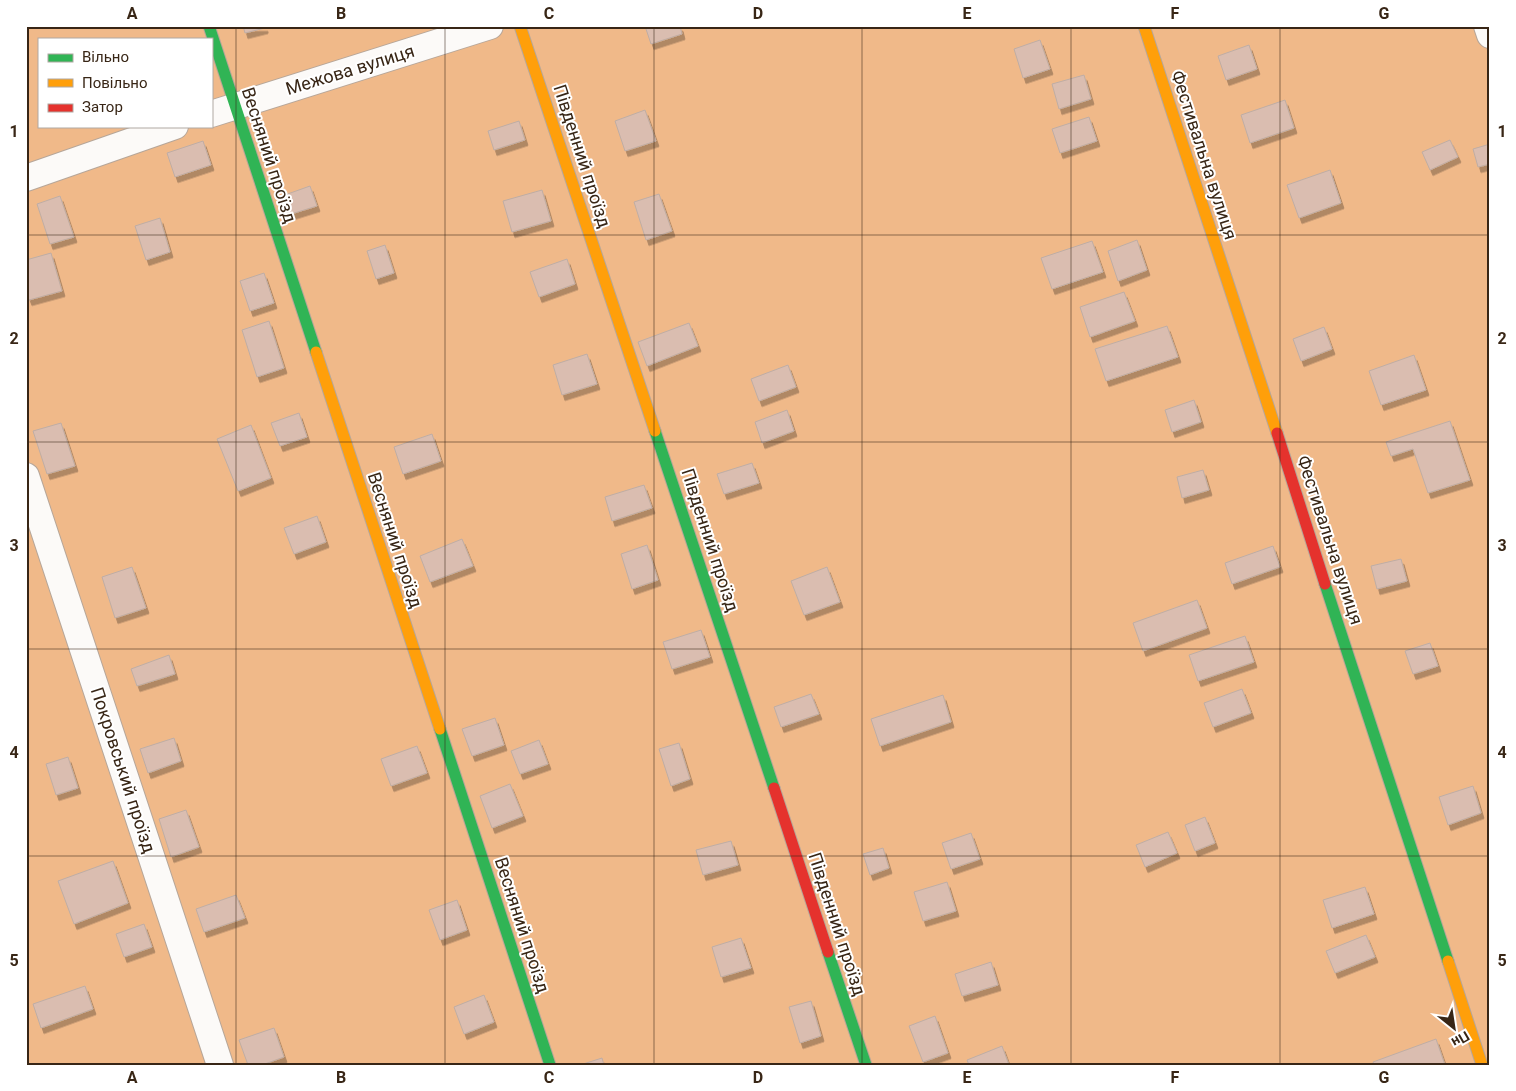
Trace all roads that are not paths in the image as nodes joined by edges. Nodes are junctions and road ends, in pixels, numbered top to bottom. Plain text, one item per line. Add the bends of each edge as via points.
1 (490, 26) edge
2 (520, 26) edge
3 (1144, 26) edge
4 (1487, 26) edge
5 (1490, 35) edge
6 (212, 48) edge
7 (223, 110) edge
8 (169, 128) edge
9 (26, 178) edge
10 (26, 476) edge
11 (220, 1065) edge
12 (550, 1065) edge
13 (866, 1065) edge
14 (1482, 1065) edge

1 - 7 street, Межова вулиця
2 - 13 street, Південний проїзд
3 - 14 street, Фестивальна вулиця
4 - 5 street
6 - 7 street, Весняний проїзд
7 - 12 street, Весняний проїзд
8 - 9 street
10 - 11 street, Покровський проїзд

